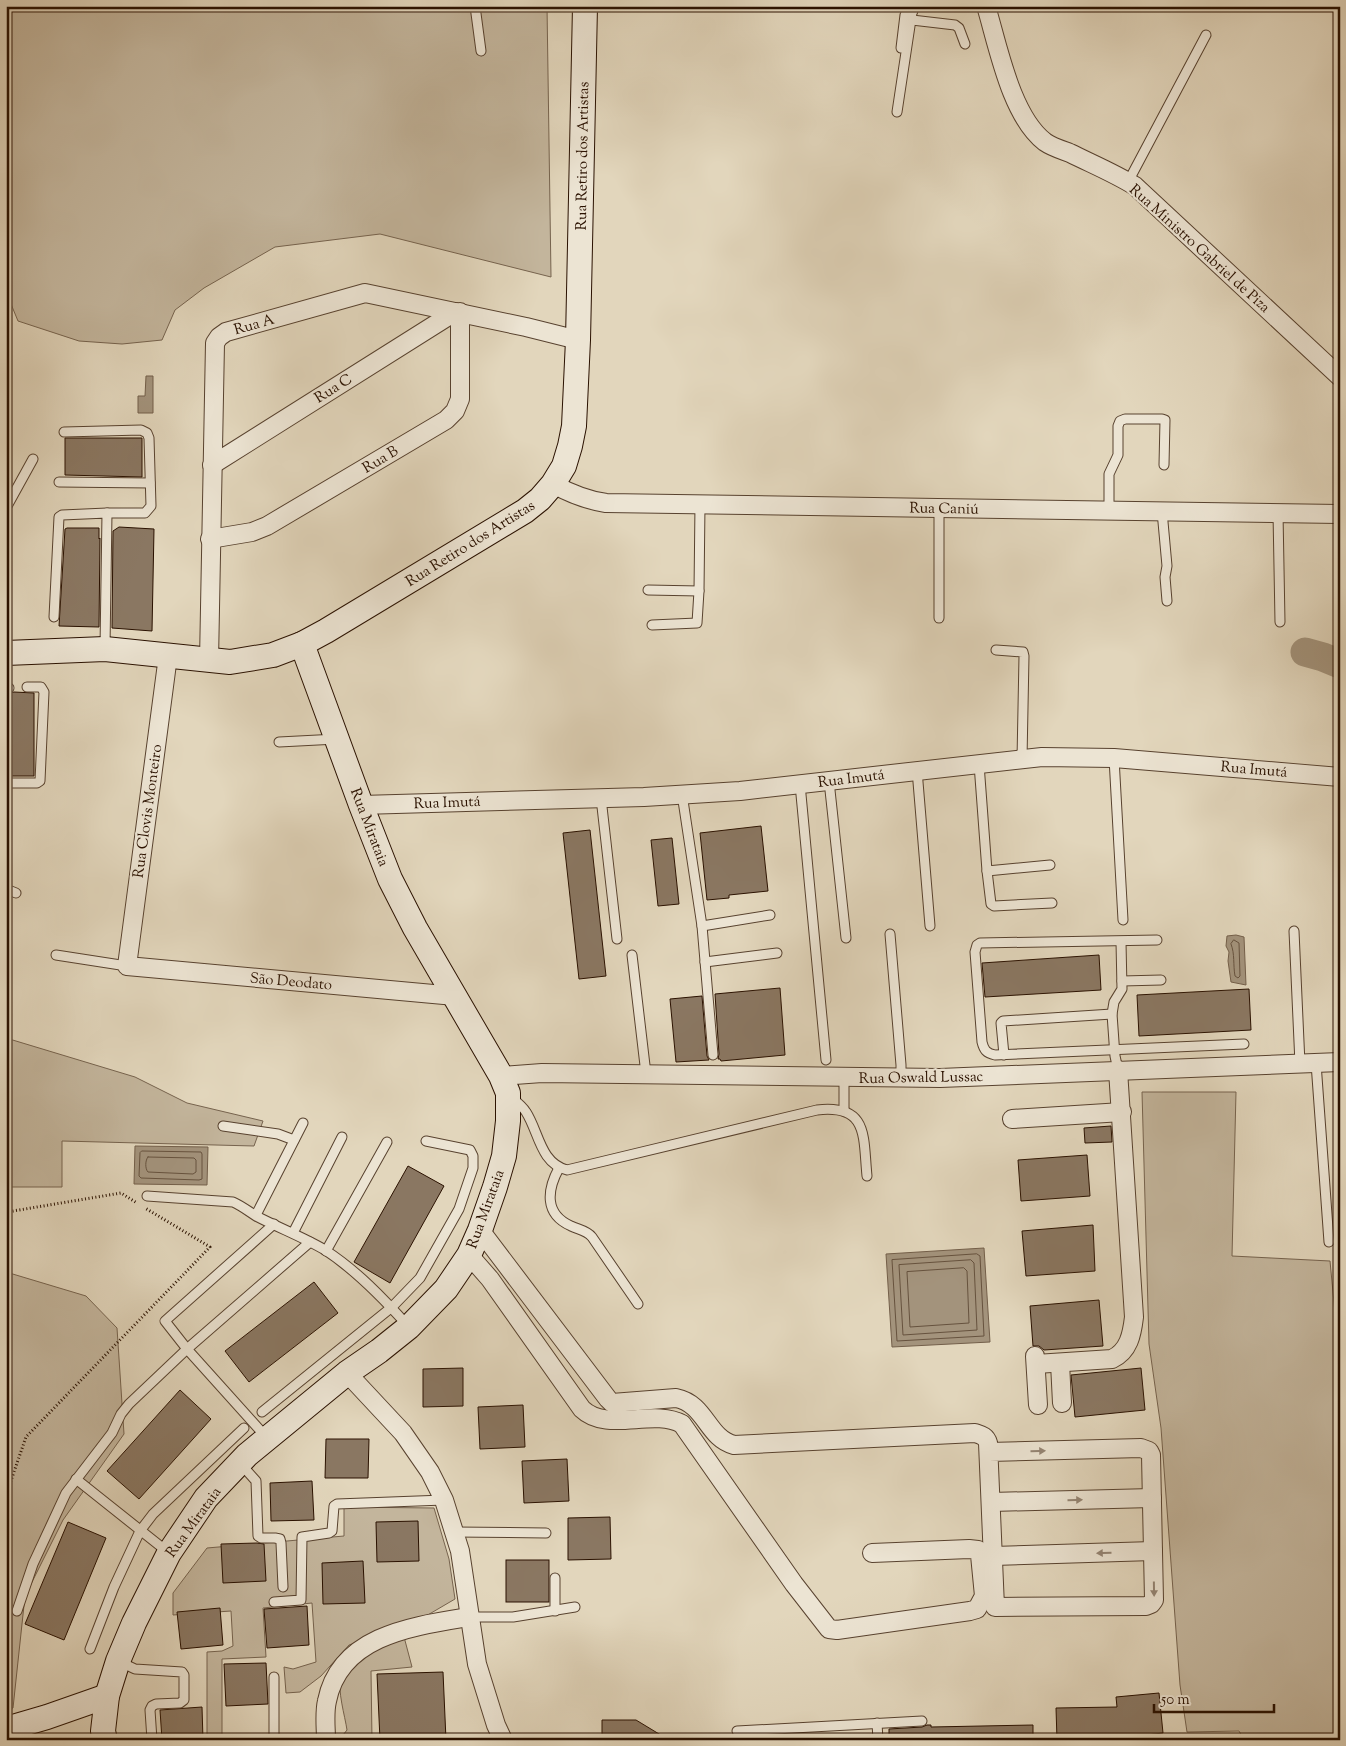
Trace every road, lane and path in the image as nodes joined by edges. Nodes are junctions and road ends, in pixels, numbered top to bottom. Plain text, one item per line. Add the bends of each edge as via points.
1 (476, 6) edge
2 (585, 6) edge
3 (986, 6) edge
4 (912, 12) edge
5 (1206, 34) dead end
6 (965, 44) dead end
7 (901, 48) dead end
8 (481, 51) dead end
9 (897, 112) dead end
10 (1128, 182) junction
11 (457, 312) junction
12 (578, 340) junction
13 (1332, 360) edge
14 (1340, 377) edge
15 (64, 432) dead end
16 (33, 459) dead end
17 (212, 464) junction
18 (1164, 465) dead end
19 (59, 482) dead end
20 (150, 483) junction
21 (553, 484) junction
22 (700, 504) junction
23 (6, 508) edge
24 (939, 508) junction
25 (1109, 511) junction
26 (1162, 511) junction
27 (1278, 512) junction
28 (106, 513) junction
29 (1340, 514) edge
30 (210, 539) junction
31 (648, 590) dead end
32 (699, 591) junction
33 (1167, 601) dead end
34 (54, 617) dead end
35 (939, 618) dead end
36 (1280, 622) dead end
37 (652, 625) dead end
38 (302, 644) junction
39 (105, 649) junction
40 (996, 650) dead end
41 (6, 653) edge
42 (168, 656) junction
43 (209, 661) junction
44 (27, 688) dead end
45 (337, 740) junction
46 (279, 742) dead end
47 (1114, 758) junction
48 (1022, 759) junction
49 (979, 764) junction
50 (917, 770) junction
51 (1340, 777) edge
52 (829, 781) junction
53 (6, 783) edge
54 (800, 784) junction
55 (682, 794) junction
56 (602, 798) junction
57 (361, 805) junction
58 (1050, 864) dead end
59 (987, 871) junction
60 (6, 889) edge
61 (16, 893) dead end
62 (1052, 903) dead end
63 (770, 915) dead end
64 (1123, 920) dead end
65 (702, 926) junction
66 (930, 926) dead end
67 (1294, 931) dead end
68 (890, 934) dead end
69 (846, 938) dead end
70 (616, 939) dead end
71 (1157, 940) dead end
72 (1121, 942) junction
73 (777, 953) dead end
74 (56, 955) dead end
75 (632, 956) dead end
76 (705, 962) junction
77 (127, 966) junction
78 (1160, 980) dead end
79 (1122, 981) junction
80 (455, 996) junction
81 (1112, 1014) junction
82 (1244, 1044) dead end
83 (1115, 1051) junction
84 (713, 1055) dead end
85 (1004, 1055) junction
86 (826, 1060) dead end
87 (1088, 1061) junction
88 (1340, 1062) edge
89 (1308, 1064) junction
90 (1118, 1070) junction
91 (646, 1074) junction
92 (844, 1077) junction
93 (901, 1078) junction
94 (505, 1085) junction
95 (844, 1111) junction
96 (1122, 1112) junction
97 (1012, 1119) dead end
98 (303, 1123) dead end
99 (223, 1126) dead end
100 (342, 1137) dead end
101 (294, 1140) junction
102 (426, 1141) dead end
103 (387, 1142) dead end
104 (559, 1168) junction
105 (867, 1176) dead end
106 (147, 1196) dead end
107 (6, 1213) edge
108 (256, 1215) junction
109 (274, 1224) junction
110 (480, 1230) junction
111 (293, 1233) junction
112 (310, 1242) junction
113 (1329, 1242) dead end
114 (326, 1251) junction
115 (469, 1254) junction
116 (638, 1304) dead end
117 (392, 1307) junction
118 (409, 1327) junction
119 (187, 1349) junction
120 (1060, 1363) junction
121 (347, 1373) junction
122 (1062, 1403) dead end
123 (1038, 1405) dead end
124 (262, 1412) dead end
125 (244, 1428) dead end
126 (267, 1438) junction
127 (989, 1452) junction
128 (240, 1463) junction
129 (76, 1479) junction
130 (6, 1495) edge
131 (1152, 1498) junction
132 (444, 1500) junction
133 (991, 1502) junction
134 (140, 1530) junction
135 (454, 1532) junction
136 (546, 1533) dead end
137 (1153, 1551) junction
138 (169, 1553) junction
139 (872, 1553) dead end
140 (993, 1556) junction
141 (555, 1578) dead end
142 (283, 1587) dead end
143 (274, 1602) dead end
144 (575, 1607) dead end
145 (16, 1611) dead end
146 (554, 1612) junction
147 (469, 1617) junction
148 (90, 1649) dead end
149 (118, 1661) junction
150 (274, 1677) dead end
151 (107, 1696) junction
152 (922, 1720) dead end
153 (878, 1723) junction
154 (6, 1729) edge
155 (737, 1731) dead end
156 (105, 1740) edge
157 (152, 1740) edge
158 (274, 1740) edge
159 (326, 1740) edge
160 (503, 1740) edge
161 (878, 1740) edge

1 - 8 lane
2 - 12 street, Rua Retiro dos Artistas
3 - 10 street, Rua Ministro Gabriel de Piza via 1011,89 1020,111 1032,128 1046,142
4 - 6 lane via 955,25
4 - 7 lane via 905,15
4 - 9 lane
5 - 10 lane
10 - 13 street, Rua Ministro Gabriel de Piza
11 - 12 street, Rua A
11 - 17 street, Rua C
11 - 17 street, Rua A via 365,293 226,332 215,343
11 - 30 street, Rua B via 460,399 456,411 267,526 252,532
12 - 21 street, Rua Retiro dos Artistas via 574,426 564,466
13 - 14 street, Rua Ministro Gabriel de Piza
15 - 20 lane via 141,430 149,438
16 - 23 lane
17 - 30 street, Rua A
18 - 25 lane via 1165,420 1120,421 1118,455 1110,474
19 - 20 lane
20 - 28 lane via 151,506 146,513
21 - 22 street, Rua Caniú via 572,495 606,503
21 - 38 street, Rua Retiro dos Artistas via 525,511
22 - 24 street, Rua Caniú
22 - 32 lane
24 - 25 street, Rua Caniú
24 - 35 lane
25 - 26 street, Rua Caniú
26 - 27 street, Rua Caniú
26 - 33 lane
27 - 29 street, Rua Caniú
27 - 36 lane
28 - 34 lane via 59,517
28 - 39 lane
30 - 43 street, Rua A
31 - 32 lane
32 - 37 lane via 697,623
38 - 43 street, Rua Retiro dos Artistas via 250,660
38 - 45 street, Rua Mirataia
39 - 41 street, Rua Retiro dos Artistas
39 - 42 street, Rua Retiro dos Artistas
40 - 48 lane via 1019,650 1024,656
42 - 43 street, Rua Retiro dos Artistas
42 - 77 street, Rua Clovis Monteiro
44 - 53 lane via 41,687 44,692 40,781
45 - 46 lane
45 - 57 street, Rua Mirataia
47 - 48 street, Rua Imutá
47 - 51 street, Rua Imutá
47 - 64 lane
48 - 49 street, Rua Imutá
49 - 50 street, Rua Imutá
49 - 59 lane
50 - 52 street, Rua Imutá
50 - 66 lane
52 - 54 street, Rua Imutá
52 - 69 lane
54 - 55 street, Rua Imutá
54 - 86 lane
55 - 56 street, Rua Imutá
55 - 65 lane
56 - 57 street, Rua Imutá
56 - 70 lane
57 - 80 street, Rua Mirataia via 390,880
58 - 59 lane
59 - 62 lane via 991,904 994,906
60 - 61 lane
63 - 65 lane
65 - 76 lane
67 - 89 lane
68 - 93 lane
71 - 72 lane
72 - 79 lane
72 - 85 lane via 980,943 975,952 982,1042 988,1054
73 - 76 lane
74 - 77 lane
75 - 91 lane
76 - 84 lane
77 - 80 street, São Deodato
78 - 79 lane
79 - 81 lane
80 - 94 street, Rua Mirataia
81 - 83 lane
81 - 85 lane via 1002,1022
82 - 83 lane
83 - 87 lane
83 - 90 lane
85 - 87 lane
87 - 90 street, Rua Oswald Lussac
87 - 93 street, Rua Oswald Lussac via 940,1078
88 - 89 street, Rua Oswald Lussac
89 - 90 street, Rua Oswald Lussac
89 - 113 lane
90 - 96 street
91 - 92 street, Rua Oswald Lussac
91 - 94 street, Rua Oswald Lussac via 542,1073
92 - 93 street, Rua Oswald Lussac
92 - 95 lane
94 - 104 lane via 526,1112 540,1147
94 - 110 street, Rua Mirataia via 508,1121 504,1156
95 - 104 lane via 817,1110 573,1169
95 - 105 lane via 857,1119 862,1132
96 - 97 street
96 - 120 street via 1134,1317 1131,1336 1121,1355 1112,1359
98 - 101 lane
99 - 101 lane via 278,1134
100 - 111 lane
101 - 108 lane
102 - 117 lane via 470,1150 473,1168 459,1209 420,1278
103 - 114 lane
104 - 116 lane via 552,1181 550,1197 555,1213 558,1218 592,1237
106 - 108 lane via 233,1202
107 - 130 path via 121,1194 210,1247 26,1437
108 - 109 lane
109 - 111 lane
109 - 119 lane via 165,1321
110 - 115 street, Rua Mirataia
110 - 127 street via 612,1403 686,1400 699,1411 720,1439 734,1445 975,1433 986,1438
111 - 112 lane
112 - 114 lane
112 - 119 lane
114 - 117 lane
115 - 118 street, Rua Mirataia via 446,1289
115 - 139 street via 587,1414 600,1419 670,1419 682,1424 829,1629 970,1611 977,1609 984,1596 978,1550
117 - 118 lane
117 - 124 lane
118 - 121 street, Rua Mirataia
119 - 126 lane
119 - 129 lane via 129,1404 112,1433
120 - 122 street
120 - 123 street via 1035,1360
121 - 126 street, Rua Mirataia
121 - 132 street via 403,1433 430,1472
125 - 134 lane
126 - 128 street, Rua Mirataia
127 -> 131 street via 1145,1449 1151,1455
127 - 133 street
128 - 138 street, Rua Mirataia via 206,1498
128 - 142 lane via 256,1481 258,1536 280,1539
129 - 134 lane
129 - 145 lane via 66,1493 33,1564
133 -> 131 street
131 - 137 street
132 - 135 street
132 - 143 lane via 334,1506 332,1531 302,1537 301,1600
133 - 140 street
134 - 138 lane
134 - 148 lane
135 - 136 lane
135 - 147 street via 460,1551
137 -> 140 street
137 -> 140 street via 1154,1600 1146,1606 997,1608
138 - 149 street, Rua Mirataia
141 - 146 lane
144 - 146 lane
146 - 147 lane via 513,1617
147 - 159 street via 400,1631 371,1642 357,1653 342,1668 327,1701
147 - 160 street via 477,1664
149 - 151 street, Rua Mirataia
149 - 157 lane via 135,1669 182,1672 184,1675 184,1700 156,1704 150,1710
150 - 158 lane
151 - 154 street
151 - 156 street, Rua Mirataia
152 - 153 lane
153 - 155 lane
153 - 161 lane

